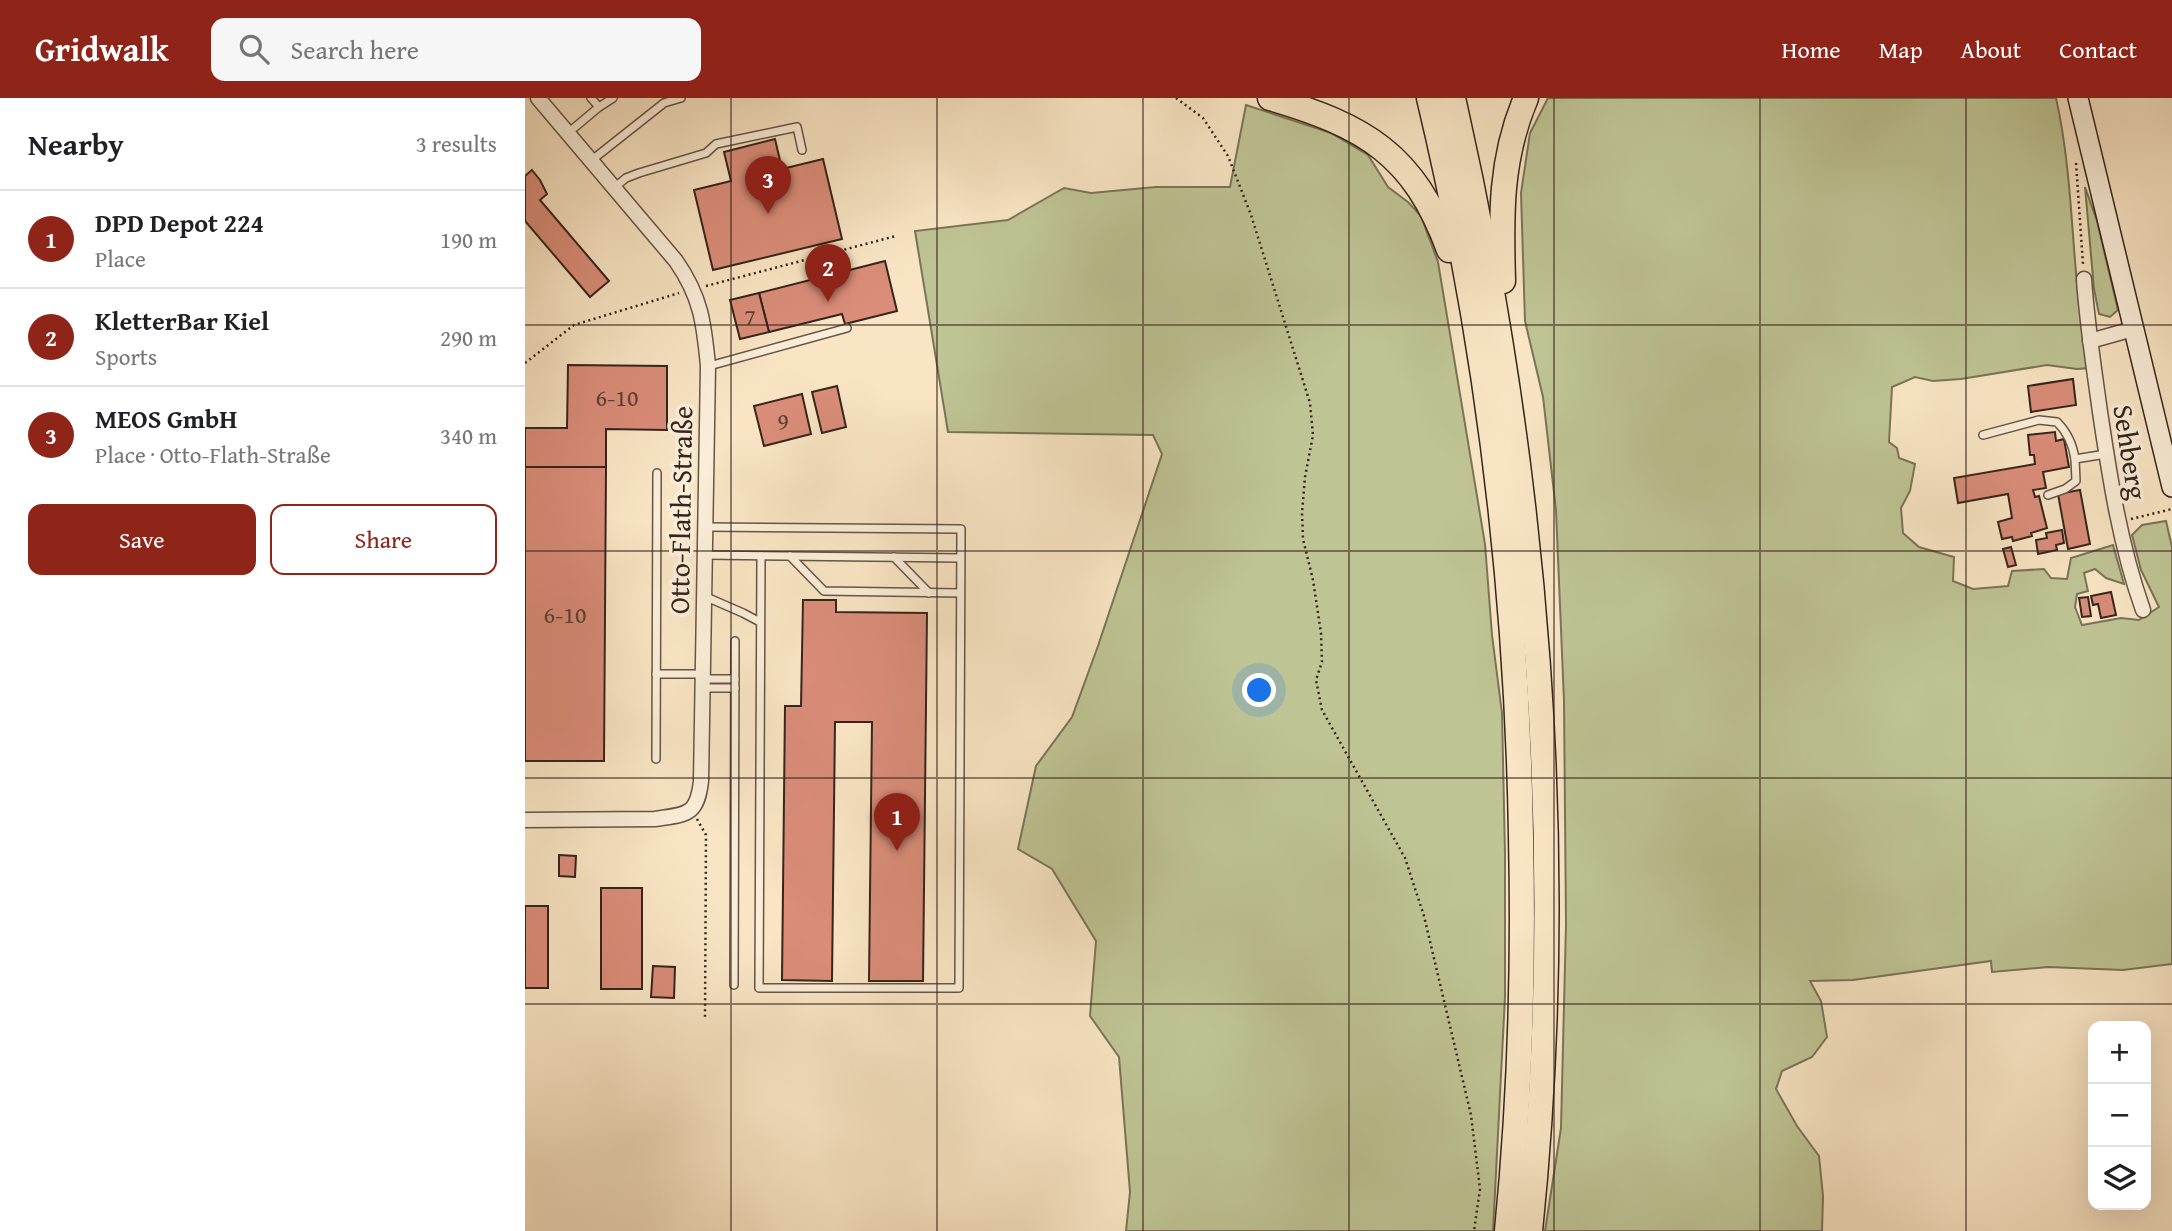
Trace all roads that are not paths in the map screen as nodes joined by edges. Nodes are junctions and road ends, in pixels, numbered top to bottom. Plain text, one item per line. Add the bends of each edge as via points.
1 (538, 98) edge
2 (591, 98) edge
3 (613, 98) edge
4 (681, 98) edge
5 (1270, 98) edge
6 (1429, 98) edge
7 (1453, 98) edge
8 (1526, 98) edge
9 (2078, 98) edge
10 (599, 107) junction
11 (568, 134) junction
12 (802, 150) dead end
13 (592, 160) junction
14 (615, 187) junction
15 (2084, 279) road end
16 (1475, 325) junction
17 (848, 328) dead end
18 (2133, 329) junction
19 (2090, 341) junction
20 (708, 366) junction
21 (1506, 376) junction
22 (1983, 435) dead end
23 (2106, 454) junction
24 (2075, 459) junction
25 (657, 473) dead end
26 (2172, 487) edge
27 (2048, 495) dead end
28 (705, 527) junction
29 (704, 555) junction
30 (761, 556) junction
31 (790, 556) junction
32 (894, 557) junction
33 (960, 558) junction
34 (929, 593) junction
35 (960, 593) junction
36 (703, 596) junction
37 (2143, 610) dead end
38 (760, 622) junction
39 (735, 641) dead end
40 (656, 674) junction
41 (702, 680) junction
42 (735, 684) junction
43 (656, 759) dead end
44 (525, 820) edge
45 (734, 985) dead end
46 (1507, 1231) edge
47 (1530, 1231) edge

1 - 11 street, Otto-Flath-Straße
2 - 10 lane
3 - 10 lane
4 - 13 lane via 664,103
5 - 16 highway via 1355,129 1405,168 1435,214
6 - 16 highway
7 - 21 highway
8 - 21 highway via 1507,160 1501,207
9 - 18 street
10 - 11 lane
11 - 13 street, Otto-Flath-Straße
12 - 14 lane via 797,127 716,144 706,153 639,173
13 - 14 street, Otto-Flath-Straße
14 - 20 street, Otto-Flath-Straße via 694,289
15 - 19 street, Sehberg
16 - 46 highway via 1505,553 1520,762 1522,969
17 - 20 lane
18 - 19 street
18 - 26 street
19 - 23 street, Sehberg
20 - 28 street, Otto-Flath-Straße
21 - 47 highway via 1529,559 1543,777 1543,1038
22 - 24 lane via 2039,420 2057,422
23 - 24 lane
23 - 37 street, Sehberg via 2117,523
24 - 27 lane via 2076,481
25 - 40 lane
28 - 29 street, Otto-Flath-Straße
28 - 33 lane via 961,529
29 - 30 lane
29 - 36 street, Otto-Flath-Straße
30 - 31 lane
30 - 38 lane
31 - 32 lane
31 - 34 lane via 824,591
32 - 33 lane
32 - 34 lane
33 - 35 lane
34 - 35 lane
35 - 38 lane via 959,988 759,988
36 - 38 lane
36 - 41 street, Otto-Flath-Straße
39 - 42 lane
40 - 41 lane
40 - 43 lane
41 - 42 lane
41 - 44 street, Otto-Flath-Straße via 701,781 699,801 691,811 655,819
42 - 45 lane

